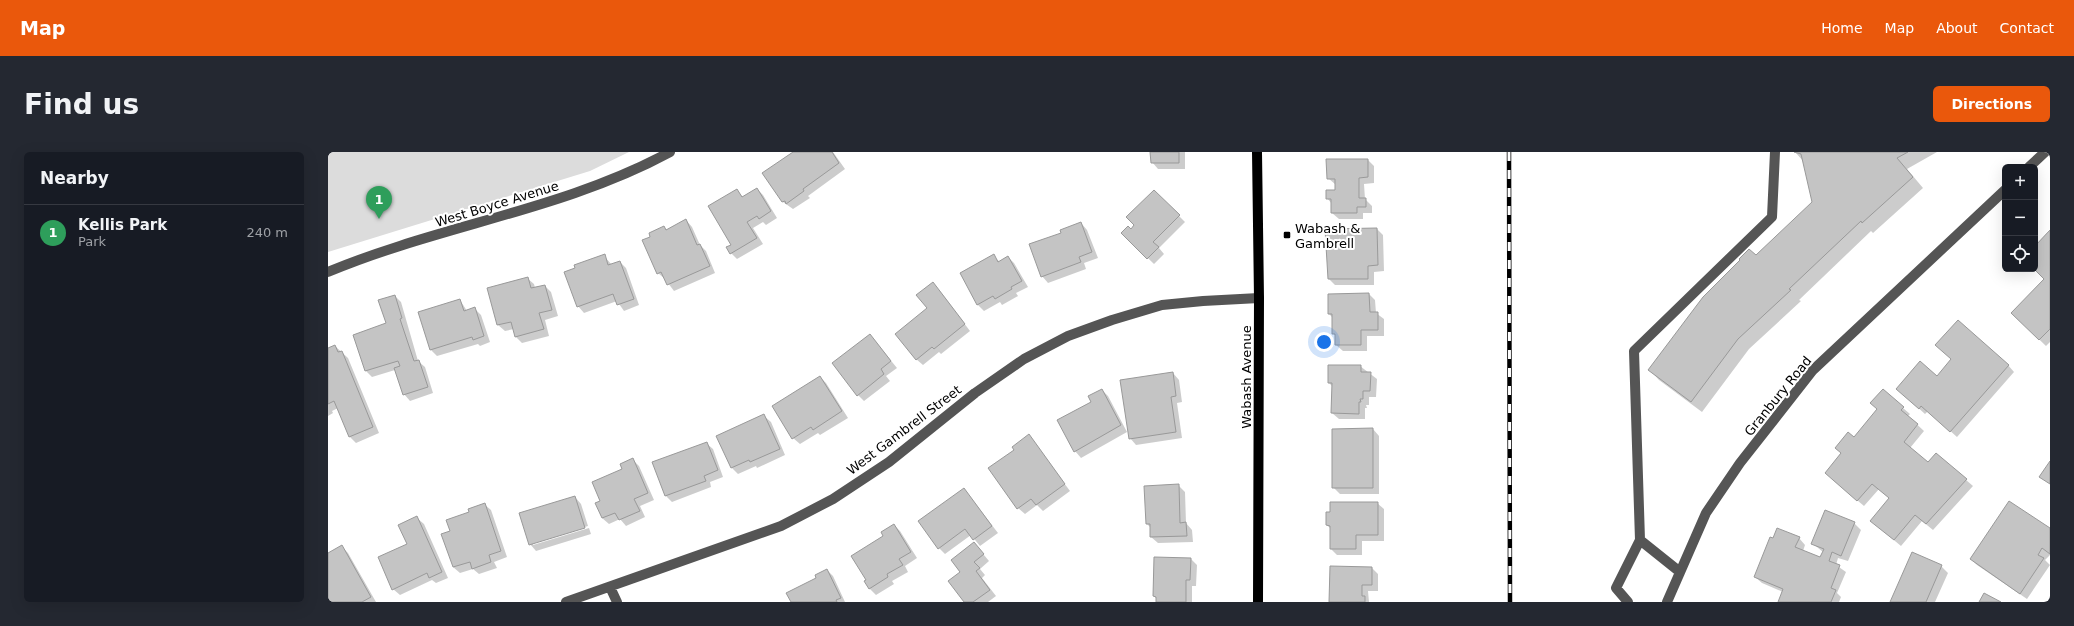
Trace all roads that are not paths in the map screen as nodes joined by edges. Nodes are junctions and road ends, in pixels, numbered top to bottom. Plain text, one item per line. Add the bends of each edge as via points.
1 (670, 152) edge
2 (1257, 152) edge
3 (1775, 152) edge
4 (2045, 152) edge
5 (2032, 164) edge
6 (2002, 193) edge
7 (328, 272) edge
8 (1259, 298) junction
9 (1640, 540) junction
10 (1680, 572) junction
11 (610, 587) junction
12 (566, 602) edge
13 (617, 602) edge
14 (1258, 602) edge
15 (1628, 602) edge
16 (1667, 602) edge

1 - 7 street, West Boyce Avenue via 558,200 381,252
2 - 8 main road, Wabash Avenue
3 - 9 street via 1772,217 1634,351
4 - 5 street
6 - 10 street, Granbury Road via 1813,370 1740,463 1706,513
8 - 11 street, West Gambrell Street via 1162,305 1068,336 1024,359 975,393 889,462 833,499 781,526
8 - 14 main road, Wabash Avenue
9 - 10 street
9 - 15 street via 1616,588
10 - 16 street, Granbury Road
11 - 12 street, West Gambrell Street
11 - 13 street

